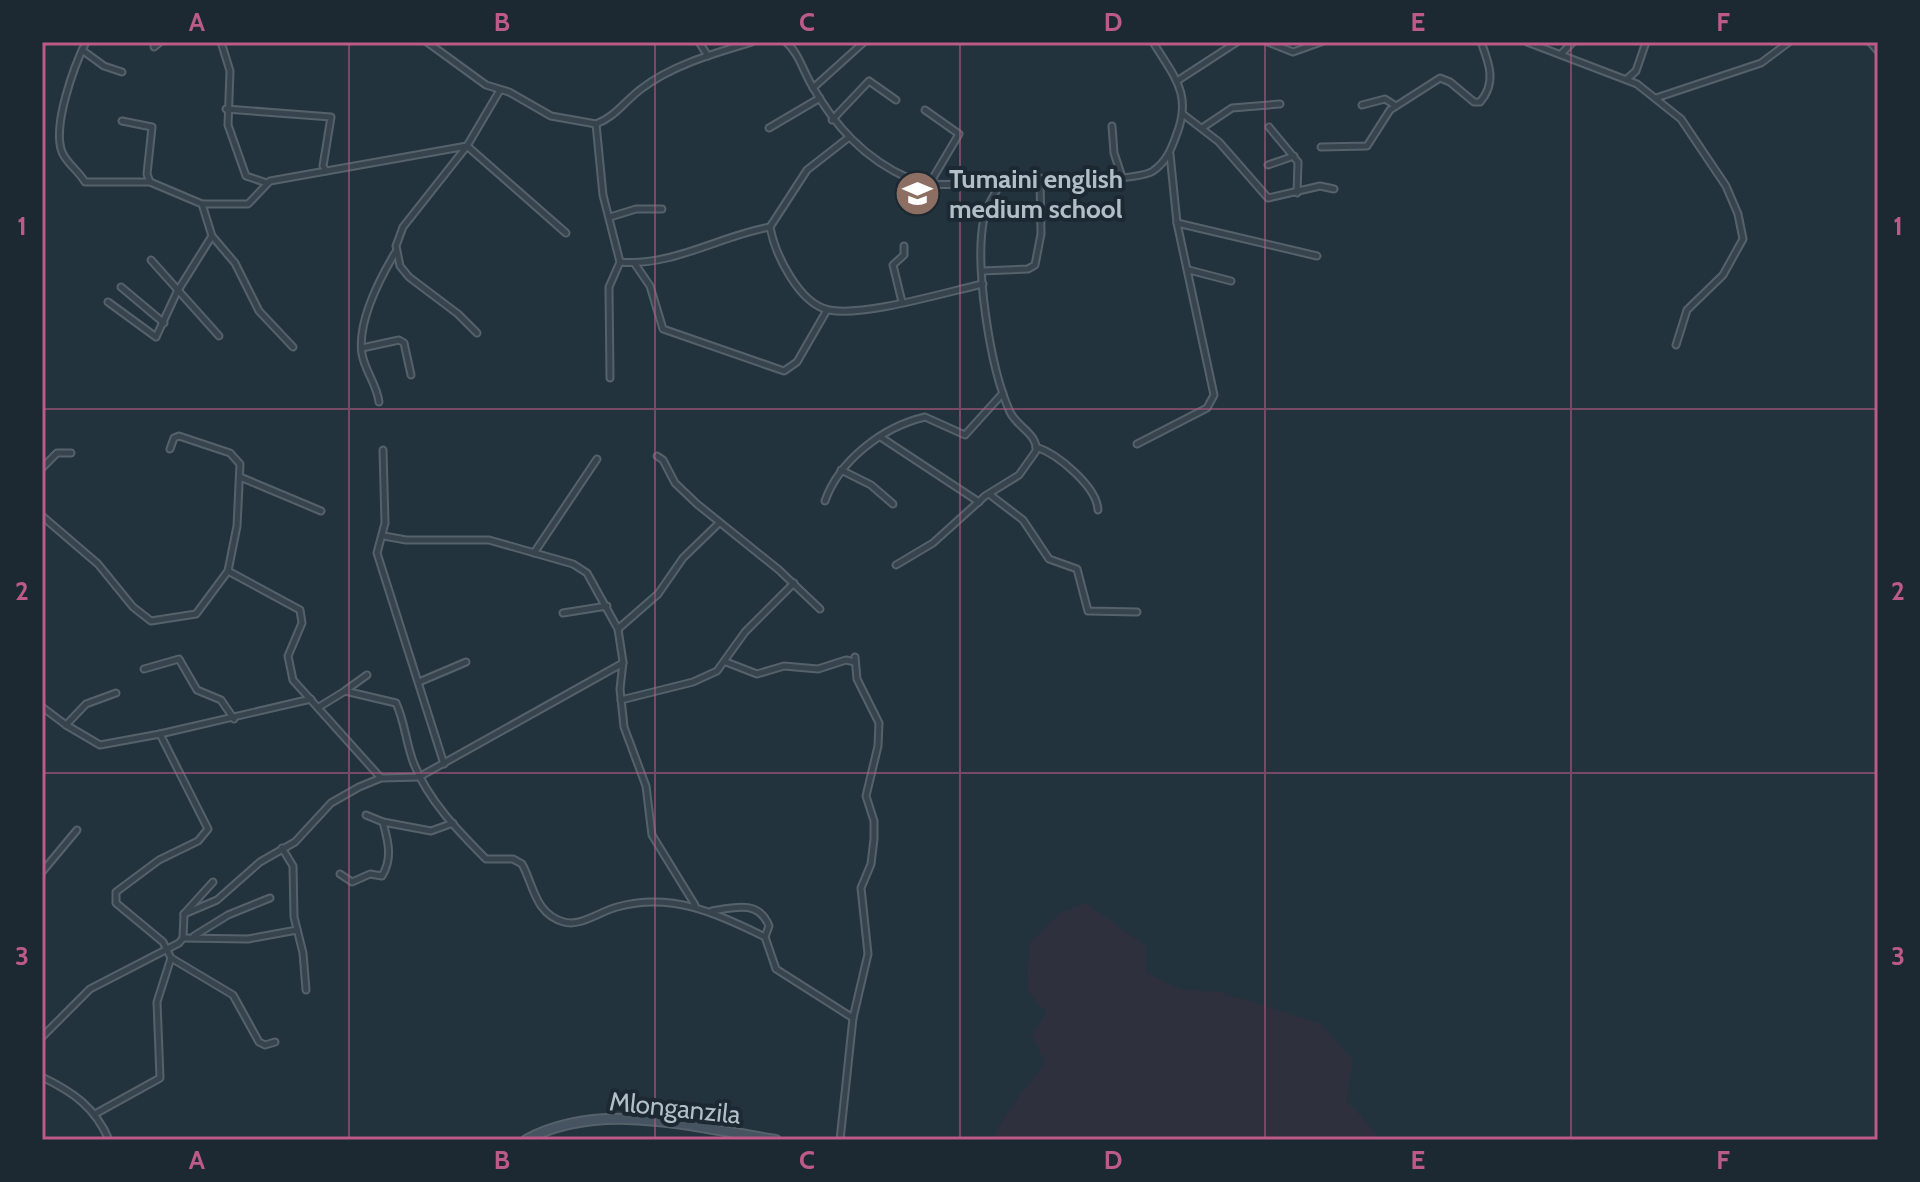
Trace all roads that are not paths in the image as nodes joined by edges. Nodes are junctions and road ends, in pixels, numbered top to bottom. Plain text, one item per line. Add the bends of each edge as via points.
1 (86, 42) edge
2 (160, 42) edge
3 (221, 42) edge
4 (427, 42) edge
5 (699, 42) edge
6 (752, 42) edge
7 (788, 42) edge
8 (864, 42) edge
9 (1153, 42) edge
10 (1237, 42) edge
11 (1268, 42) edge
12 (1321, 42) edge
13 (1481, 42) edge
14 (1527, 42) edge
15 (1573, 42) edge
16 (1646, 42) edge
17 (1789, 42) edge
18 (1870, 42) edge
19 (154, 47) dead end
20 (82, 50) junction
21 (1878, 51) edge
22 (1561, 54) junction
23 (708, 56) junction
24 (122, 72) dead end
25 (1628, 78) junction
26 (1177, 81) junction
27 (813, 88) junction
28 (500, 90) junction
29 (820, 98) junction
30 (1655, 98) junction
31 (896, 100) dead end
32 (1280, 104) dead end
33 (1362, 105) dead end
34 (1396, 107) junction
35 (226, 109) junction
36 (925, 110) dead end
37 (1184, 115) junction
38 (832, 120) junction
39 (122, 121) dead end
40 (596, 124) junction
41 (1112, 126) dead end
42 (1269, 127) dead end
43 (769, 128) dead end
44 (1202, 128) junction
45 (848, 138) junction
46 (467, 146) junction
47 (1321, 147) dead end
48 (1170, 152) junction
49 (1294, 156) junction
50 (1268, 165) dead end
51 (326, 171) junction
52 (1122, 177) junction
53 (1040, 178) junction
54 (1003, 179) junction
55 (150, 182) junction
56 (267, 183) junction
57 (930, 183) junction
58 (1334, 189) dead end
59 (1297, 193) junction
60 (202, 204) junction
61 (662, 209) dead end
62 (610, 217) junction
63 (1177, 223) junction
64 (770, 227) junction
65 (566, 233) dead end
66 (212, 236) junction
67 (904, 246) dead end
68 (396, 252) junction
69 (1317, 256) dead end
70 (151, 260) dead end
71 (620, 262) junction
72 (635, 264) junction
73 (1188, 270) junction
74 (982, 271) junction
75 (1231, 281) dead end
76 (983, 284) junction
77 (121, 287) dead end
78 (177, 292) junction
79 (108, 302) dead end
80 (902, 302) junction
81 (827, 310) junction
82 (164, 323) junction
83 (477, 333) dead end
84 (219, 336) dead end
85 (1676, 345) dead end
86 (293, 347) dead end
87 (362, 348) junction
88 (411, 375) dead end
89 (610, 378) dead end
90 (1003, 393) junction
91 (379, 402) dead end
92 (881, 437) junction
93 (1137, 444) dead end
94 (1036, 447) junction
95 (170, 449) dead end
96 (383, 450) dead end
97 (71, 453) dead end
98 (657, 456) dead end
99 (597, 459) dead end
100 (42, 468) edge
101 (840, 469) junction
102 (240, 477) junction
103 (989, 494) junction
104 (825, 501) dead end
105 (979, 502) junction
106 (893, 504) dead end
107 (1098, 510) dead end
108 (321, 511) dead end
109 (42, 516) edge
110 (719, 523) junction
111 (384, 536) junction
112 (534, 553) junction
113 (896, 565) dead end
114 (228, 571) junction
115 (794, 583) junction
116 (607, 606) junction
117 (820, 609) dead end
118 (1137, 612) dead end
119 (563, 613) dead end
120 (618, 629) junction
121 (466, 662) dead end
122 (623, 662) junction
123 (726, 662) junction
124 (144, 669) dead end
125 (367, 675) dead end
126 (419, 682) junction
127 (345, 691) junction
128 (116, 693) dead end
129 (311, 699) junction
130 (621, 700) junction
131 (42, 707) edge
132 (319, 707) junction
133 (234, 719) junction
134 (66, 725) junction
135 (160, 734) junction
136 (444, 764) junction
137 (419, 777) junction
138 (381, 778) junction
139 (366, 815) dead end
140 (383, 822) junction
141 (453, 823) junction
142 (77, 830) dead end
143 (282, 848) junction
144 (42, 872) edge
145 (340, 874) dead end
146 (213, 882) dead end
147 (270, 898) dead end
148 (696, 906) junction
149 (711, 911) junction
150 (184, 914) junction
151 (297, 930) junction
152 (193, 937) junction
153 (765, 937) junction
154 (183, 938) junction
155 (165, 949) junction
156 (171, 958) junction
157 (306, 990) dead end
158 (853, 1018) junction
159 (42, 1037) edge
160 (275, 1042) dead end
161 (42, 1077) edge
162 (95, 1114) junction
163 (109, 1140) edge
164 (526, 1140) edge
165 (776, 1140) edge
166 (840, 1140) edge

1 - 20 street
2 - 19 street
3 - 35 street via 230,71
4 - 28 street via 476,80
5 - 23 street
6 - 23 street
7 - 27 street
8 - 27 street
9 - 26 street
10 - 26 street
11 - 12 street via 1293,52
13 - 34 street via 1491,75 1480,102 1440,78
14 - 22 street
15 - 22 street
16 - 25 street via 1636,71
17 - 30 street via 1761,63
18 - 21 street
20 - 24 street
20 - 55 street via 69,77 59,135 67,162 85,182
22 - 25 street
23 - 40 street via 651,83
25 - 30 street
26 - 37 street
27 - 29 street
28 - 40 street via 551,116
28 - 46 street
29 - 38 street
29 - 43 street
30 - 85 street via 1700,144 1726,186 1743,232 1728,269 1687,310
31 - 38 street via 869,81
32 - 44 street via 1232,108
33 - 34 street via 1385,99
34 - 47 street via 1367,146
35 - 51 street via 331,117
35 - 56 street via 246,176
36 - 57 street via 959,133
37 - 44 street
37 - 48 street
38 - 45 street
39 - 55 street via 152,127
40 - 62 street
41 - 52 street
42 - 49 street
44 - 59 street via 1268,198
45 - 57 street via 905,176
45 - 64 street via 807,170
46 - 51 street
46 - 65 street
46 - 68 street via 403,227
48 - 52 street via 1153,171
48 - 63 street
49 - 50 street
49 - 59 street
51 - 56 street
52 - 53 street
53 - 54 street
53 - 74 street via 1041,234 1035,265
54 - 57 street
54 - 74 street via 984,217
55 - 60 street
56 - 60 street via 248,204
58 - 59 street via 1320,186
60 - 66 street
61 - 62 street
62 - 71 street
63 - 69 street
63 - 73 street
64 - 72 street
64 - 81 street via 788,270 810,300
66 - 78 street
66 - 86 street via 235,263 265,320
67 - 80 street via 904,255 893,265
68 - 83 street via 412,281
68 - 87 street via 367,316
70 - 78 street
71 - 72 street
71 - 89 street via 609,287
72 - 81 street via 650,286 663,329 784,371 797,362
73 - 75 street
73 - 93 street via 1212,402
74 - 76 street
76 - 80 street
76 - 90 street
77 - 82 street
78 - 82 street
78 - 84 street
79 - 82 street via 152,337
80 - 81 street
87 - 88 street via 399,340
87 - 91 street
90 - 92 street via 965,435 925,417
90 - 94 street via 1013,418 1034,438
92 - 101 street
92 - 105 street
94 - 103 street via 1023,471
94 - 107 street via 1092,489
95 - 102 street via 179,436 230,453 240,464
96 - 111 street
97 - 100 street via 57,453
98 - 110 street via 675,483
99 - 112 street
101 - 104 street
101 - 106 street via 863,479
102 - 108 street
102 - 114 street
103 - 105 street
103 - 118 street via 1023,520 1043,554 1077,569 1088,611
105 - 113 street via 933,543
109 - 114 street via 98,564 151,621 196,614
110 - 115 street
110 - 120 street via 683,558 658,594
111 - 112 street via 482,539
111 - 126 street via 377,553
112 - 116 street via 581,567
114 - 129 street via 300,610 302,623 287,664 293,680
115 - 117 street
115 - 123 street via 745,632
116 - 119 street
116 - 120 street
120 - 122 street
121 - 126 street
122 - 130 street
122 - 136 street
123 - 130 street via 693,682
123 - 158 street via 756,674 784,666 818,669 855,660 857,679 879,723 866,796 874,839 861,888 868,954
124 - 133 street via 179,659 197,690 221,700
125 - 127 street
126 - 136 street
127 - 132 street
127 - 137 street via 396,703
128 - 134 street via 86,704
129 - 132 street
129 - 133 street
130 - 148 street via 626,736 646,786 652,835
131 - 134 street
132 - 138 street
133 - 135 street
134 - 135 street via 100,745
135 - 155 street via 208,829 114,897
136 - 137 street
137 - 138 street
137 - 141 street
138 - 143 street via 331,803 295,842
139 - 140 street
140 - 141 street via 431,831
140 - 145 street via 390,848 384,874 351,882
141 - 148 street via 488,860 522,864 536,900 562,922 627,904
142 - 144 street
143 - 150 street via 210,904
143 - 151 street via 293,866
146 - 150 street
147 - 152 street
148 - 149 street
149 - 153 street
149 - 153 street via 746,906 758,910 769,926
150 - 154 street
151 - 152 street via 248,939
151 - 157 street
152 - 154 street
153 - 158 street via 776,969
154 - 155 street
155 - 156 street
155 - 159 street via 90,989
156 - 160 street via 233,995 259,1042
156 - 162 street via 157,1002 160,1078
158 - 166 street
161 - 162 street
162 - 163 street
164 - 165 street, Mlonganzila via 615,1118

